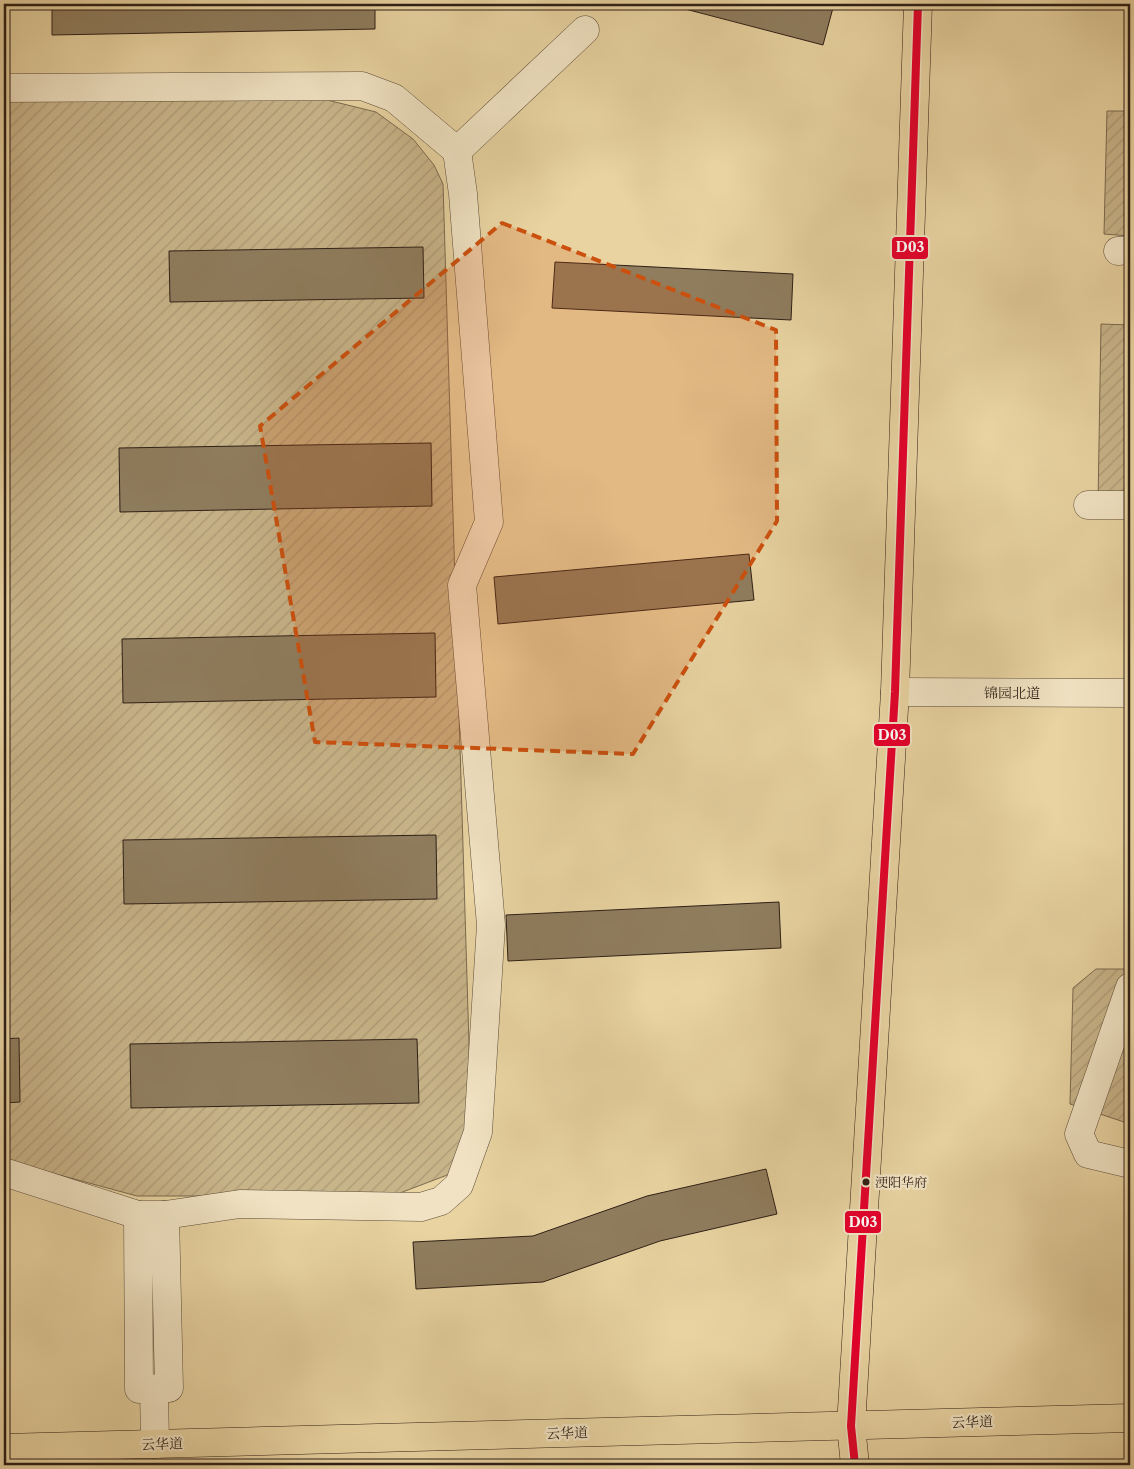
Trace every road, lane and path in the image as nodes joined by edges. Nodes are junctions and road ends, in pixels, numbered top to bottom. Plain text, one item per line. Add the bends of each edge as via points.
1 (918, 4) edge
2 (585, 30) dead end
3 (4, 88) edge
4 (457, 151) junction
5 (1088, 505) dead end
6 (1130, 505) edge
7 (895, 692) junction
8 (1130, 693) edge
9 (1130, 987) edge
10 (1130, 1164) edge
11 (4, 1172) edge
12 (166, 1214) junction
13 (138, 1215) junction
14 (154, 1390) junction
15 (1130, 1418) edge
16 (851, 1426) junction
17 (155, 1444) junction
18 (4, 1448) edge
19 (65, 1456) edge
20 (855, 1465) edge

1 - 7 main road
2 - 4 street
3 - 4 street via 362,86 394,98
4 - 12 street via 489,522 462,586 491,925 478,1132 459,1185 441,1201 421,1207 240,1204
5 - 6 street
7 - 8 street, 锦园北道
7 - 16 main road
9 - 10 street via 1079,1134 1088,1154
11 - 13 street
12 - 13 street
12 - 14 street via 169,1388
13 - 14 street via 138,1389
14 - 17 street
15 - 16 main road, 云华道
16 - 17 main road, 云华道
16 - 20 main road
17 - 19 main road, 云华道
18 - 19 main road, 云华道

